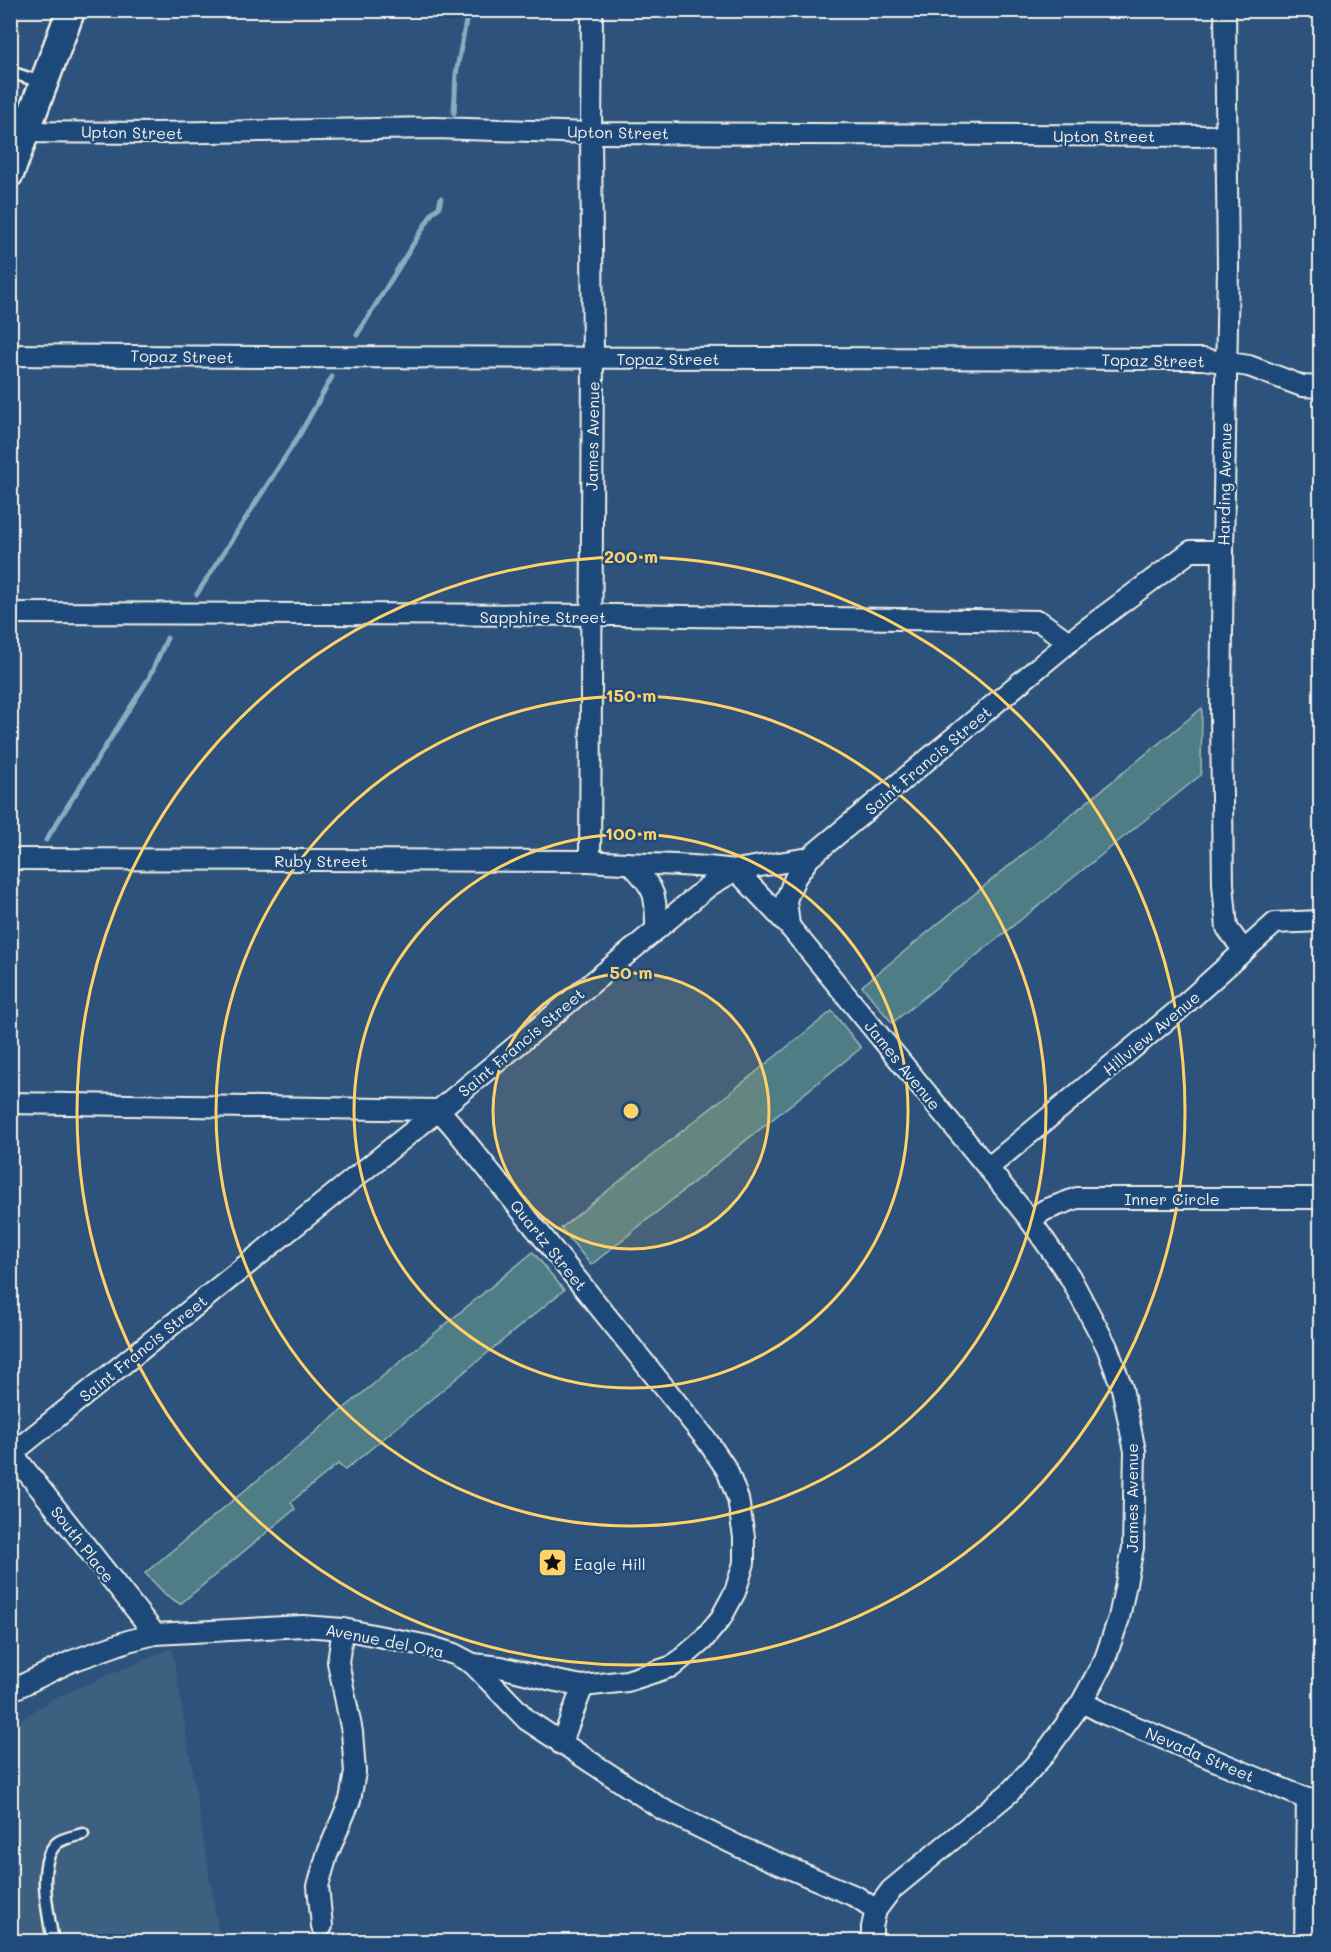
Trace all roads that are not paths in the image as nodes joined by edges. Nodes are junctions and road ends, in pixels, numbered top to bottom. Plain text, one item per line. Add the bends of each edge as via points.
1 (71, 10) edge
2 (592, 10) edge
3 (1225, 10) edge
4 (10, 72) edge
5 (44, 83) junction
6 (18, 132) edge
7 (591, 133) junction
8 (1226, 136) junction
9 (10, 173) edge
10 (10, 355) edge
11 (593, 358) junction
12 (1226, 363) junction
13 (1320, 387) edge
14 (1223, 551) junction
15 (10, 613) edge
16 (590, 616) junction
17 (1069, 642) junction
18 (809, 858) junction
19 (10, 859) edge
20 (590, 861) junction
21 (632, 864) junction
22 (736, 870) junction
23 (1320, 921) edge
24 (789, 926) junction
25 (656, 929) junction
26 (1244, 951) junction
27 (10, 1103) edge
28 (439, 1110) junction
29 (988, 1168) junction
30 (1320, 1198) edge
31 (1030, 1220) junction
32 (11, 1454) edge
33 (343, 1629) junction
34 (155, 1634) junction
35 (473, 1664) junction
36 (583, 1686) junction
37 (10, 1691) edge
38 (1082, 1702) junction
39 (561, 1744) junction
40 (1314, 1799) edge
41 (83, 1834) dead end
42 (876, 1910) junction
43 (322, 1926) dead end
44 (53, 1941) edge
45 (872, 1941) edge
46 (1305, 1941) edge

1 - 5 main road
2 - 7 street, James Avenue
3 - 8 street, Harding Avenue
4 - 5 lane
5 - 6 main road
6 - 7 street, Upton Street via 435,128
6 - 9 main road
7 - 8 street, Upton Street
7 - 11 street, James Avenue
8 - 12 street, Harding Avenue
10 - 11 street, Topaz Street
11 - 12 street, Topaz Street via 1203,359
11 - 16 street, James Avenue
12 - 13 street, Topaz Street via 1249,366 1302,386
12 - 14 street, Harding Avenue
14 - 17 street, Saint Francis Street via 1191,551
14 - 26 street, Harding Avenue via 1223,884 1227,928
15 - 16 street, Sapphire Street
16 - 17 street, Sapphire Street via 1039,621
16 - 20 street, James Avenue
17 - 18 street, Saint Francis Street
18 - 22 street, Saint Francis Street
18 - 24 street via 786,900
19 - 20 street, Ruby Street
20 - 21 street, Ruby Street
21 - 22 street, Ruby Street
21 - 25 street via 653,891
22 - 24 street, James Avenue
22 - 25 street, Saint Francis Street via 710,885
23 - 26 street, Hillview Avenue via 1275,923
24 - 29 street, James Avenue
25 - 28 street, Saint Francis Street
26 - 29 street, Hillview Avenue via 1176,1013
27 - 28 street
28 - 32 street, Saint Francis Street
28 - 36 street, Quartz Street via 706,1439 727,1470 738,1499 744,1563 722,1618 673,1666 627,1681
29 - 31 street, James Avenue
30 - 31 street, Inner Circle via 1077,1198
31 - 38 street, James Avenue via 1070,1276 1107,1347 1122,1388 1135,1451 1133,1548 1119,1618 1105,1659
32 - 34 street, South Place
33 - 34 street, Avenue del Ora via 303,1626
33 - 35 street, Avenue del Ora via 428,1646
33 - 43 street via 338,1662 352,1732 355,1772 350,1800 318,1886
34 - 37 street, Avenue del Ora via 72,1662
35 - 36 street, Quartz Street
35 - 39 street, Avenue del Ora via 527,1720
36 - 39 street
38 - 40 street, Nevada Street
38 - 42 street, James Avenue via 1043,1756 1009,1793 891,1890
39 - 42 street, Avenue del Ora via 662,1809 857,1897
40 - 46 street
41 - 44 lane via 58,1842 47,1858 45,1876
42 - 45 street

